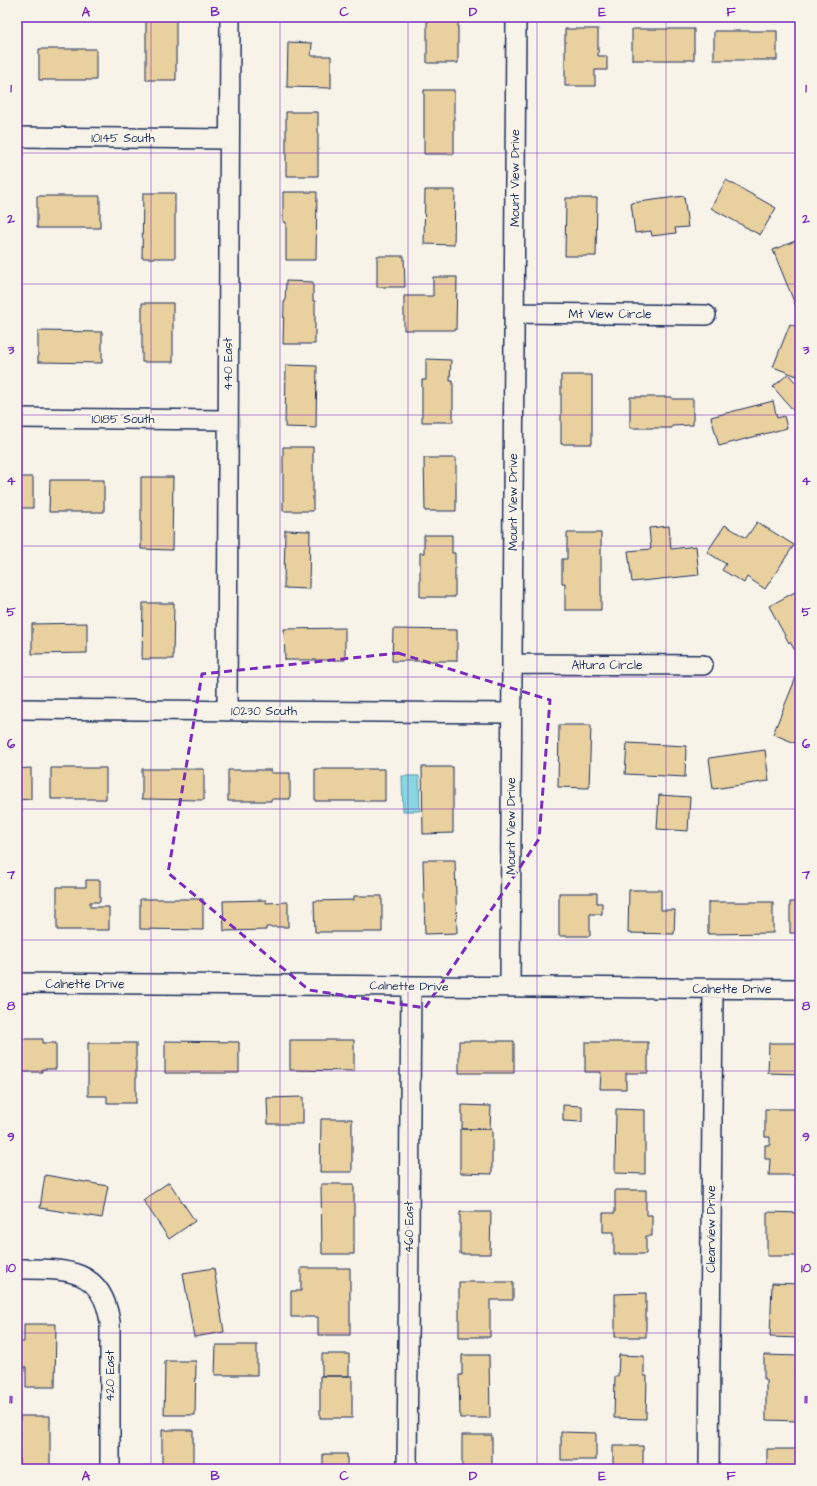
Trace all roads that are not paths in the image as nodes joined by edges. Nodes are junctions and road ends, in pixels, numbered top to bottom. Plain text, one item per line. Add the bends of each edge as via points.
1 (230, 17) edge
2 (516, 17) edge
3 (17, 137) edge
4 (230, 139) junction
5 (514, 313) junction
6 (706, 315) dead end
7 (17, 418) edge
8 (228, 420) junction
9 (512, 664) junction
10 (703, 665) dead end
11 (17, 709) edge
12 (227, 711) junction
13 (512, 713) junction
14 (17, 984) edge
15 (411, 986) junction
16 (510, 987) junction
17 (713, 989) junction
18 (800, 989) edge
19 (17, 1269) edge
20 (110, 1469) edge
21 (407, 1469) edge
22 (709, 1469) edge

1 - 4 street, 440 East
2 - 5 street, Mount View Drive
3 - 4 street, 10145 South
4 - 8 street, 440 East
5 - 6 street, Mt View Circle
5 - 9 street, Mount View Drive
7 - 8 street, 10185 South
8 - 12 street, 440 East
9 - 10 street, Altura Circle
9 - 13 street, Mount View Drive
11 - 12 street, 10230 South
12 - 13 street, 10230 South
13 - 16 street, Mount View Drive
14 - 15 street, Calnette Drive
15 - 16 street, Calnette Drive
15 - 21 street, 460 East
16 - 17 street, Calnette Drive
17 - 18 street, Calnette Drive
17 - 22 street, Clearview Drive
19 - 20 street, 420 East via 56,1269 84,1277 96,1286 106,1303 110,1322

